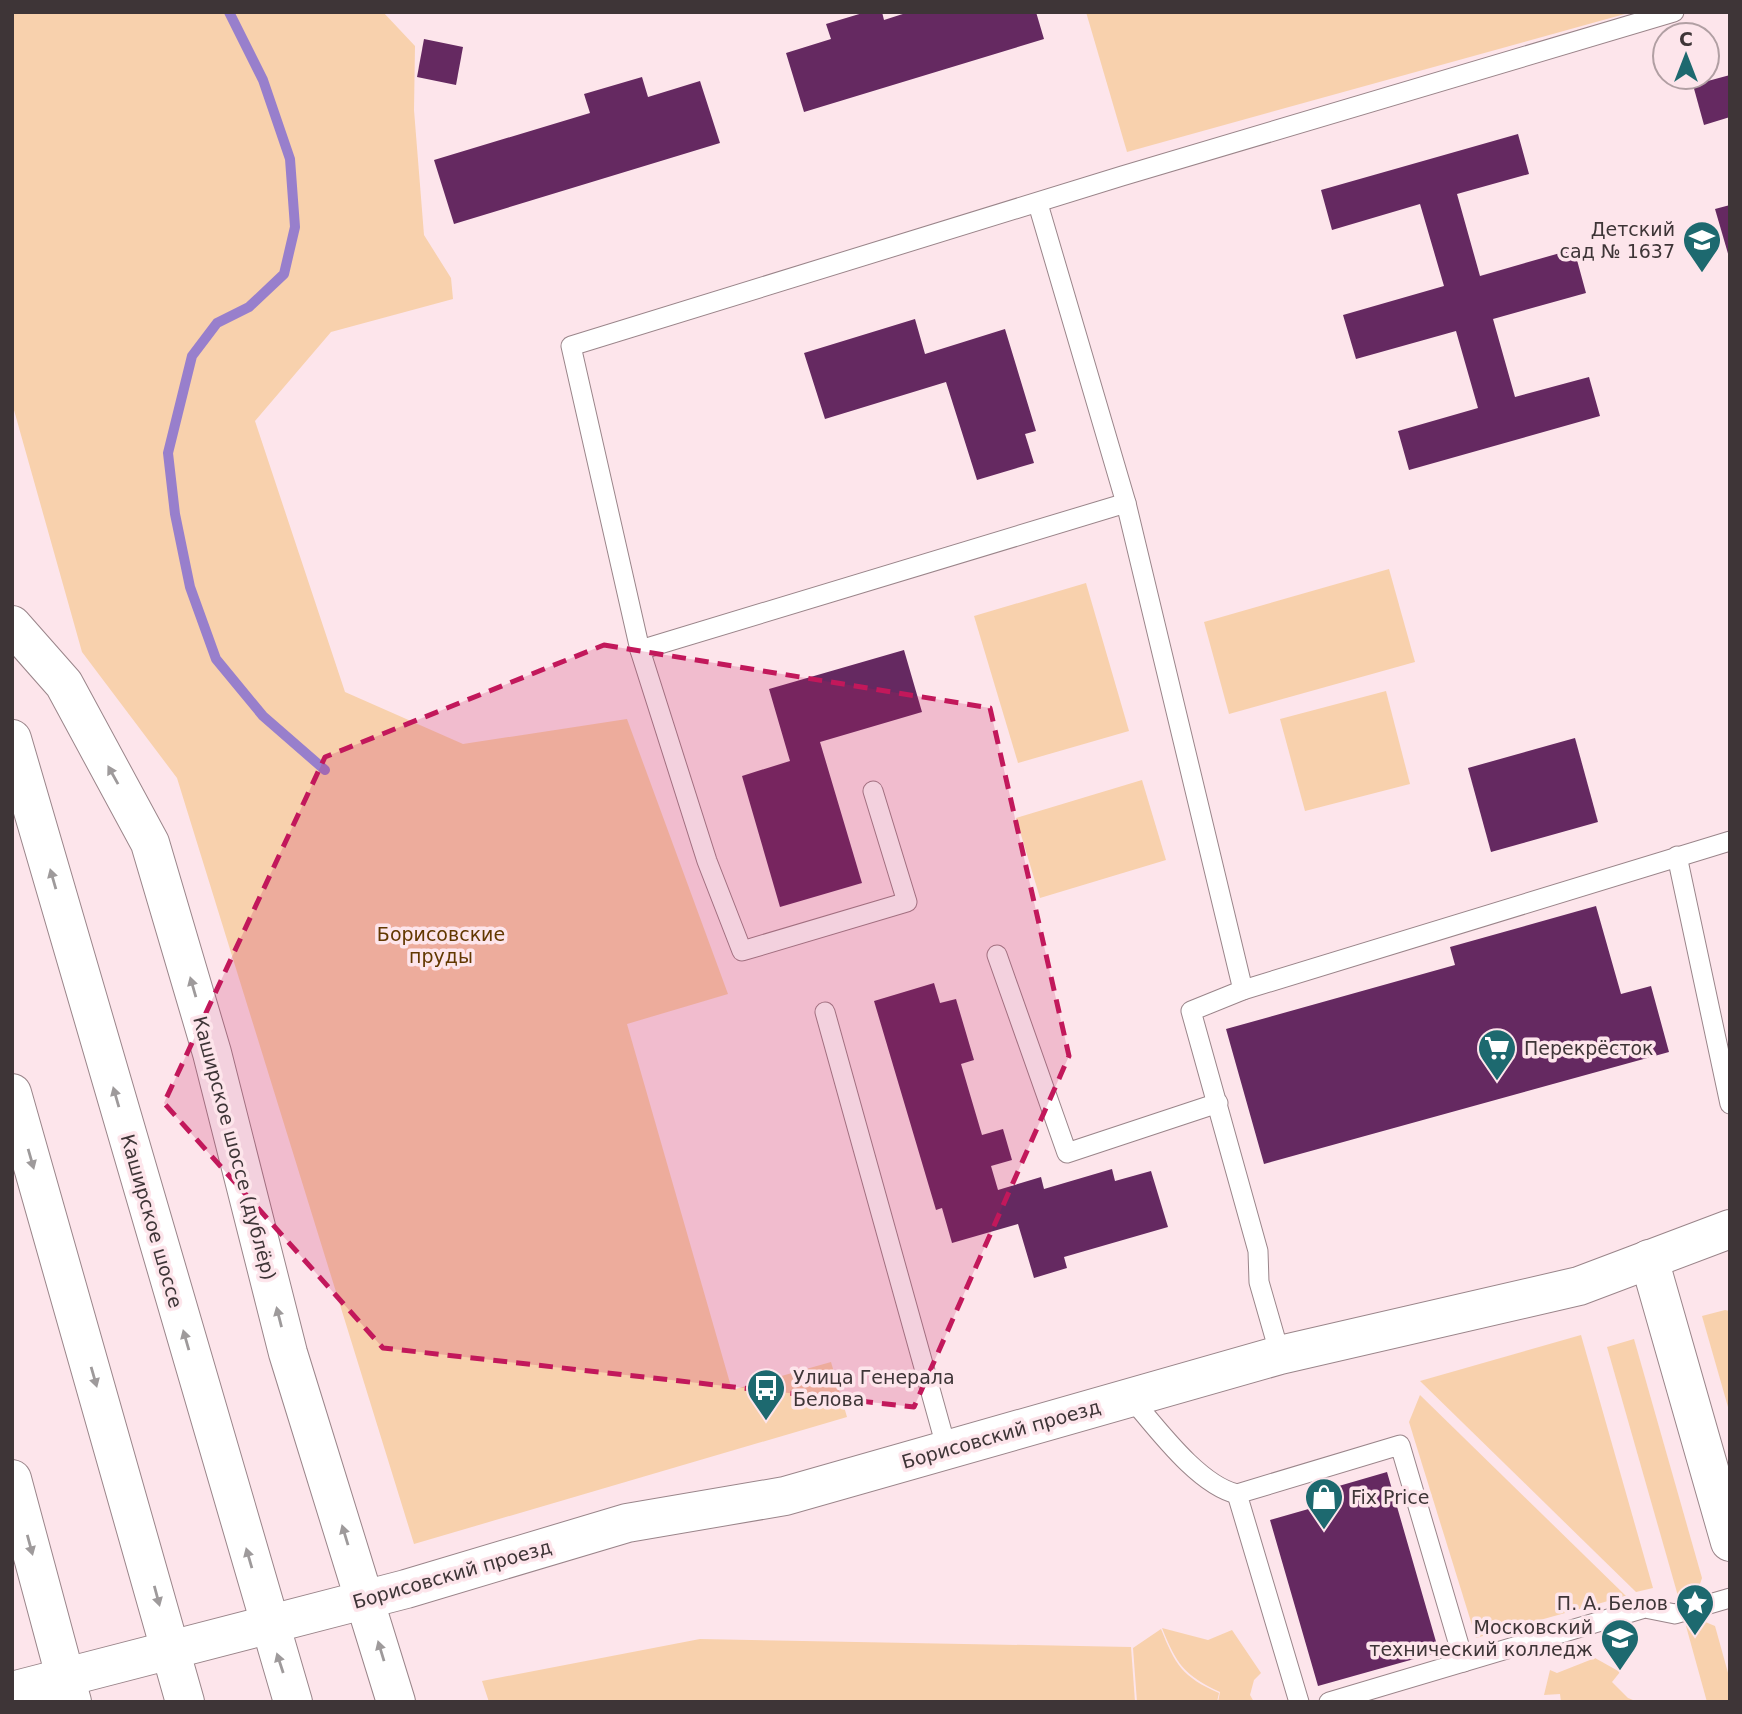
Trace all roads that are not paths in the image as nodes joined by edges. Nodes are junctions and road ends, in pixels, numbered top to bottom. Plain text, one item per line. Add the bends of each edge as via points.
1 (1674, 12) edge
2 (1038, 204) junction
3 (1126, 503) junction
4 (12, 625) edge
5 (640, 650) junction
6 (12, 739) edge
7 (873, 791) dead end
8 (1730, 841) edge
9 (1677, 856) junction
10 (998, 955) dead end
11 (1243, 990) junction
12 (825, 1012) dead end
13 (12, 1093) edge
14 (1218, 1103) junction
15 (1730, 1104) edge
16 (1730, 1229) edge
17 (1648, 1259) junction
18 (1280, 1355) junction
19 (1130, 1397) junction
20 (947, 1450) junction
21 (12, 1479) edge
22 (1237, 1494) junction
23 (1730, 1542) edge
24 (1730, 1598) edge
25 (365, 1600) junction
26 (268, 1624) junction
27 (172, 1650) junction
28 (1464, 1662) junction
29 (69, 1690) edge
30 (12, 1691) edge
31 (185, 1702) edge
32 (293, 1702) edge
33 (396, 1702) edge
34 (1299, 1702) edge
35 (1329, 1702) edge

1 - 2 lane
2 - 3 lane
2 - 5 lane via 571,346
3 - 5 lane
3 - 11 lane
25 -> 4 main road, Каширское шоссе (дублёр) via 288,1353 212,1053 150,843 64,684
5 - 7 lane via 742,951 907,902
26 -> 6 main road, Каширское шоссе
8 - 9 lane
9 - 11 lane
9 - 15 lane
10 - 14 lane via 1067,1153
11 - 14 lane via 1191,1011
12 - 20 lane
13 -> 27 main road
14 - 18 lane
16 - 17 main road, Борисовский проезд
17 - 18 main road, Борисовский проезд via 1579,1286
17 - 23 main road
18 - 19 main road, Борисовский проезд
19 - 20 main road, Борисовский проезд
19 - 22 lane via 1213,1484
20 - 25 main road, Борисовский проезд via 785,1496 628,1523
21 -> 29 main road
22 - 28 lane via 1400,1445
22 - 34 lane
24 - 28 lane via 1675,1614 1645,1608
25 - 26 main road, Борисовский проезд
33 -> 25 main road, Каширское шоссе (дублёр)
26 - 27 main road, Борисовский проезд
32 -> 26 main road, Каширское шоссе
27 - 29 main road, Борисовский проезд
27 - 31 main road
28 - 35 lane
29 - 30 main road, Борисовский проезд

